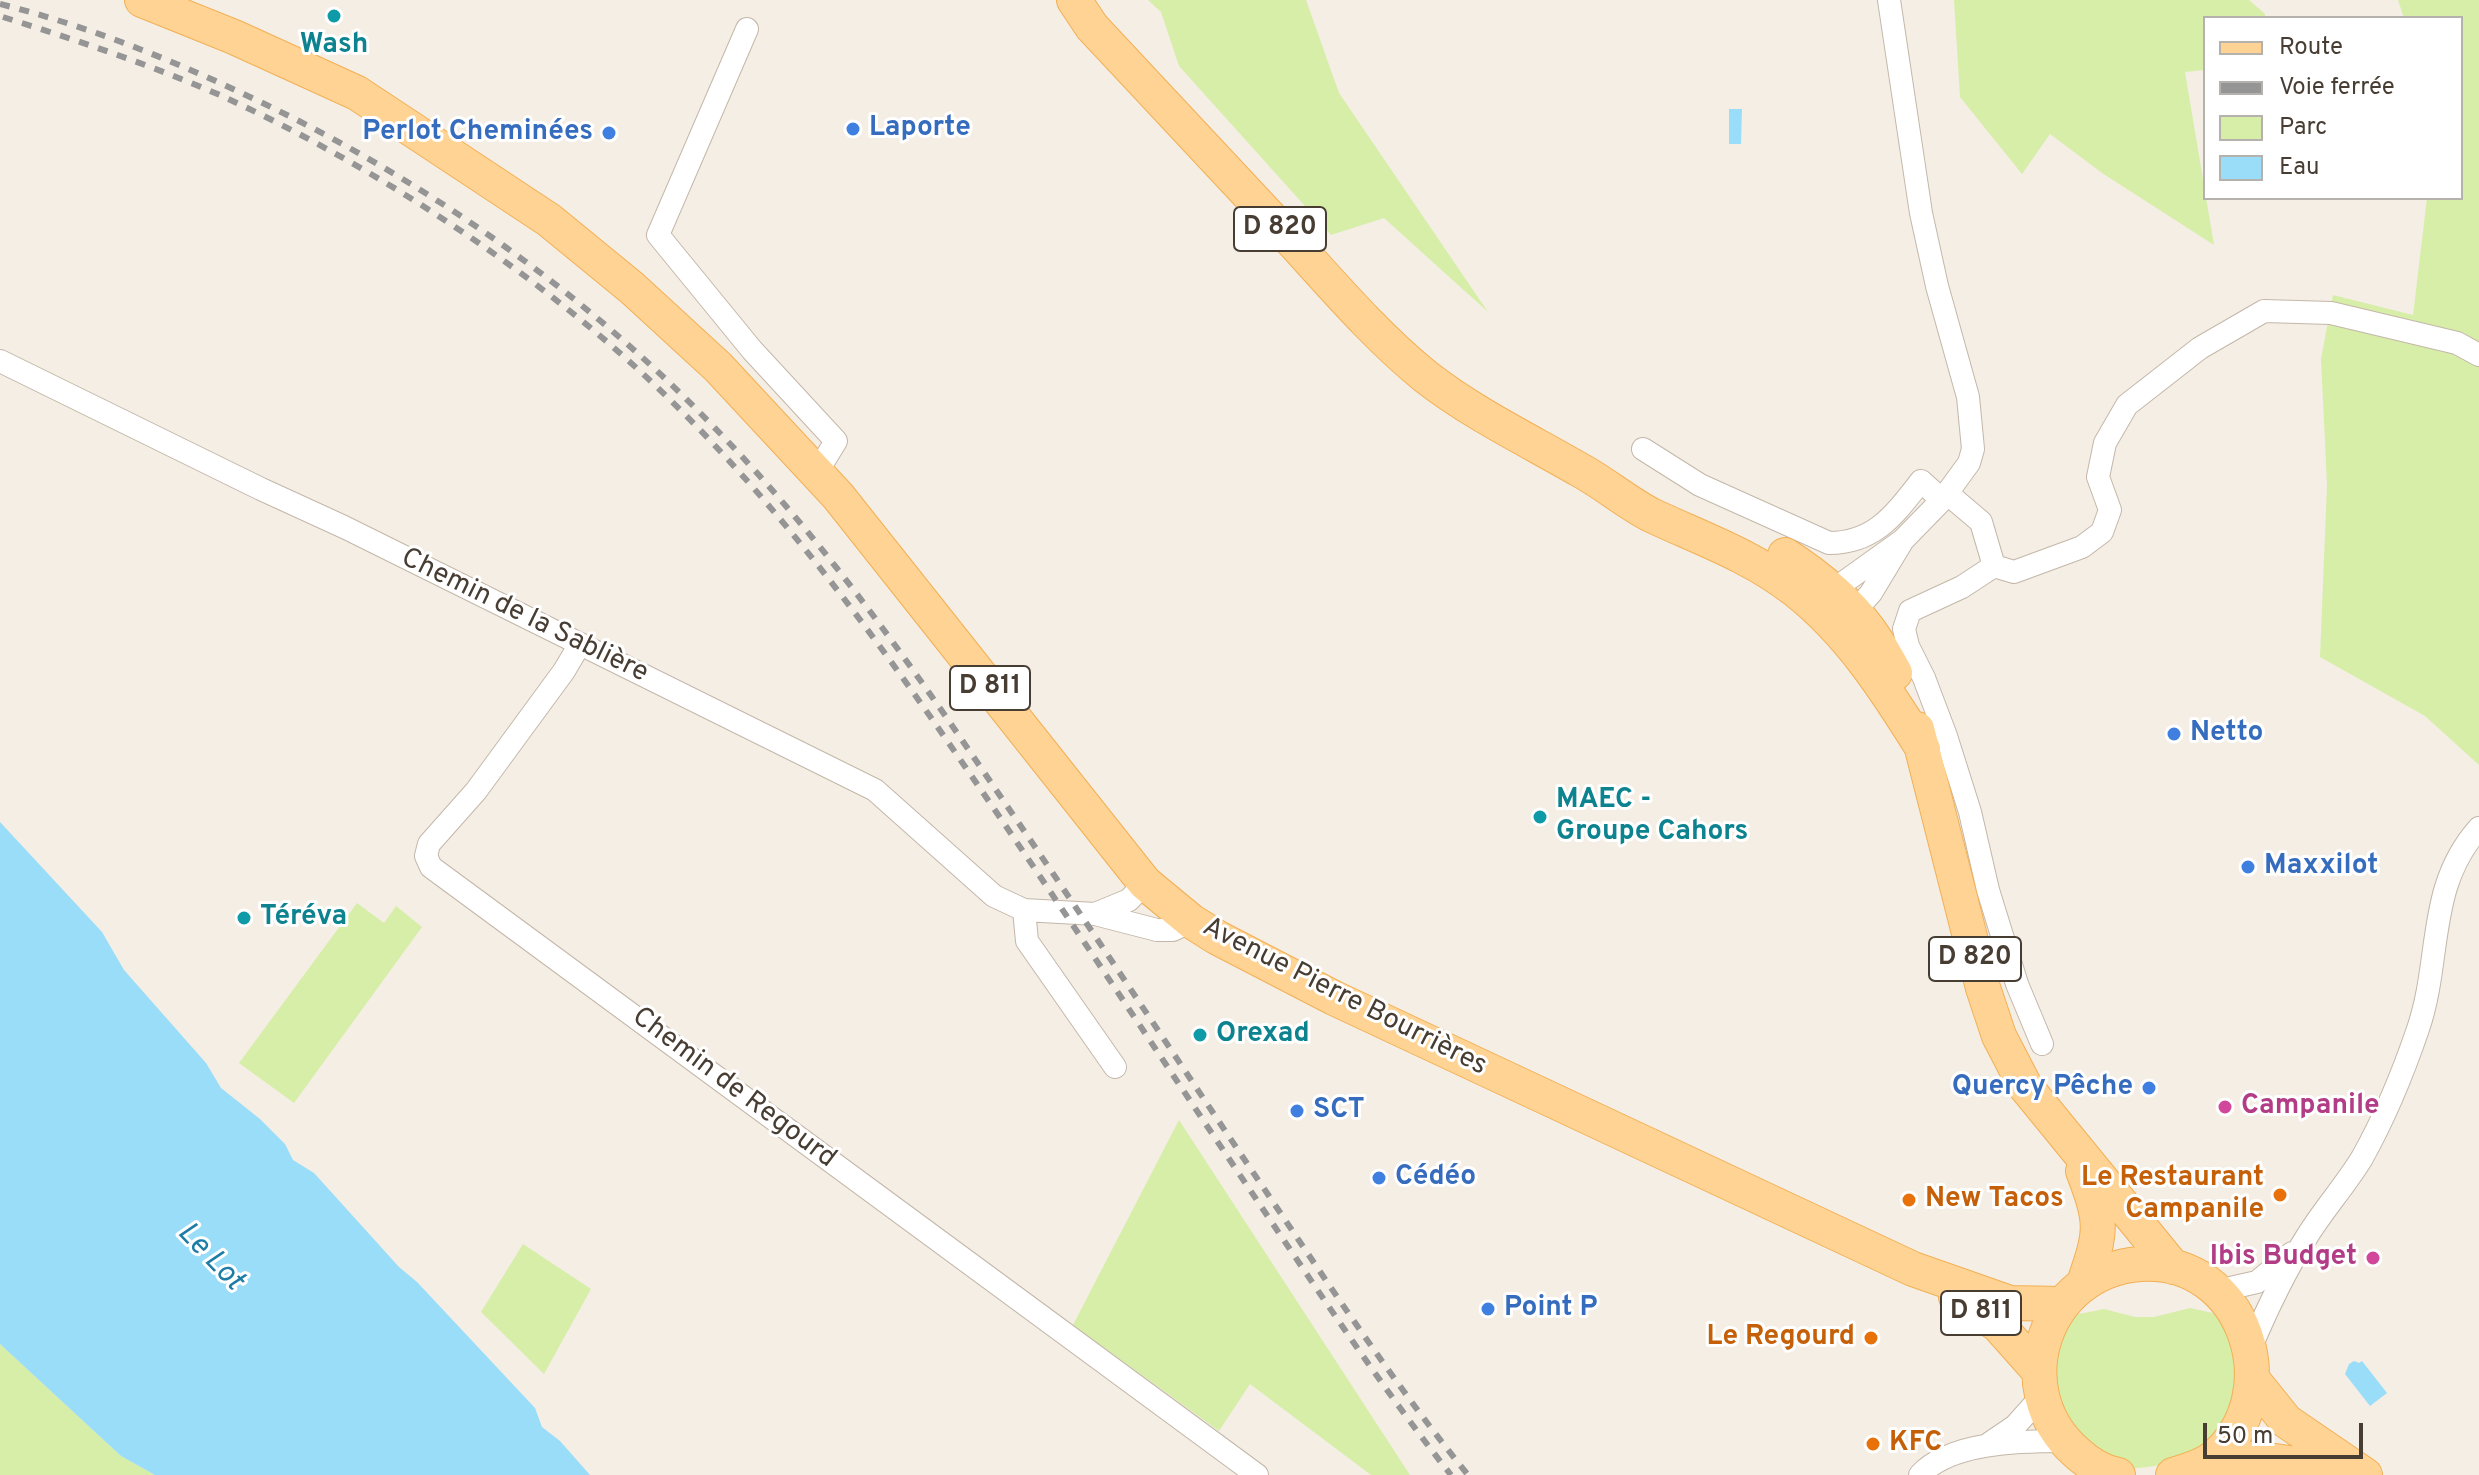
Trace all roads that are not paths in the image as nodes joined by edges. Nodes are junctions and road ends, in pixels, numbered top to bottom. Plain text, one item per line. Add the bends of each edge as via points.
1 (142, 0) edge
2 (1074, 0) edge
3 (1889, 0) edge
4 (747, 29) dead end
5 (2479, 355) edge
6 (0, 361) edge
7 (1643, 449) dead end
8 (817, 472) junction
9 (1945, 497) junction
10 (1903, 540) junction
11 (1994, 566) junction
12 (1836, 605) junction
13 (580, 644) junction
14 (2479, 828) edge
15 (1145, 883) junction
16 (1024, 910) junction
17 (1095, 914) junction
18 (1191, 921) junction
19 (2042, 1044) dead end
20 (1115, 1067) dead end
21 (2074, 1148) junction
22 (2306, 1238) junction
23 (2173, 1267) junction
24 (1913, 1269) junction
25 (2217, 1291) junction
26 (2073, 1294) junction
27 (2252, 1363) junction
28 (2039, 1383) junction
29 (1986, 1446) junction
30 (2079, 1459) edge
31 (2212, 1459) junction
32 (1257, 1475) edge
33 (1920, 1475) edge
34 (2118, 1475) edge
35 (2173, 1475) edge
36 (2338, 1475) edge
37 (2365, 1475) edge

1 - 8 main road, Avenue Pierre Bourrières / D 811 via 357,93 549,220 718,367
2 - 12 main road, D 820 via 1092,27 1426,377 1583,471 1644,489 1754,536 1805,568
3 - 9 street via 1921,213 1973,432 1969,463
4 - 8 street via 658,235 752,350 836,441
5 - 11 street via 2457,343 2331,313 2264,311 2200,348 2127,405 2105,443 2098,477 2110,510 2102,532 2082,547 2014,572
6 - 13 street, Chemin de la Sablière
7 - 9 street via 1700,485 1829,543 1851,543 1876,530 1921,481
8 - 15 main road, Avenue Pierre Bourrières / D 811
9 - 10 street
9 - 11 street via 1981,522
10 - 12 street
10 - 12 street via 1871,593
11 - 19 street via 1910,611 1904,629 1946,736 2017,984
12 - 21 main road, D 820 via 1870,630 1904,688 1999,1036 2025,1086
13 - 16 street, Chemin de la Sablière via 875,790 994,896
13 - 32 street, Chemin de Regourd via 476,791 429,844 426,856 431,867
14 - 22 street via 2446,881 2419,1026 2392,1096 2360,1160
15 - 17 street, Chemin de la Sablière via 1129,900
15 - 18 main road, Avenue Pierre Bourrières / D 811
16 - 17 street, Chemin de la Sablière
16 - 20 street via 1027,941
17 - 18 street, Chemin de la Sablière via 1157,930 1173,930
18 - 24 main road, Avenue Pierre Bourrières / D 811 via 1334,998
21 - 23 main road, D 820
21 - 26 main road, D 820 via 2096,1204 2098,1241
22 - 25 street via 2257,1282
22 - 27 street via 2271,1301
23 - 25 main road
23 - 26 main road via 2142,1264 2112,1269
24 - 26 main road, Avenue Pierre Bourrières / D 811 via 2010,1303
24 - 28 main road, Avenue Pierre Bourrières / D 811 via 1998,1325
25 - 27 main road via 2238,1316
26 - 28 main road via 2045,1335
27 - 31 main road via 2247,1408
27 - 37 main road via 2286,1421
28 - 29 street via 2015,1426
28 - 30 main road, Avenue Pierre Bourrières via 2049,1420
29 - 30 street via 2023,1441
29 - 33 street via 1931,1463
30 - 34 main road
31 - 35 main road
31 - 36 main road via 2270,1458

